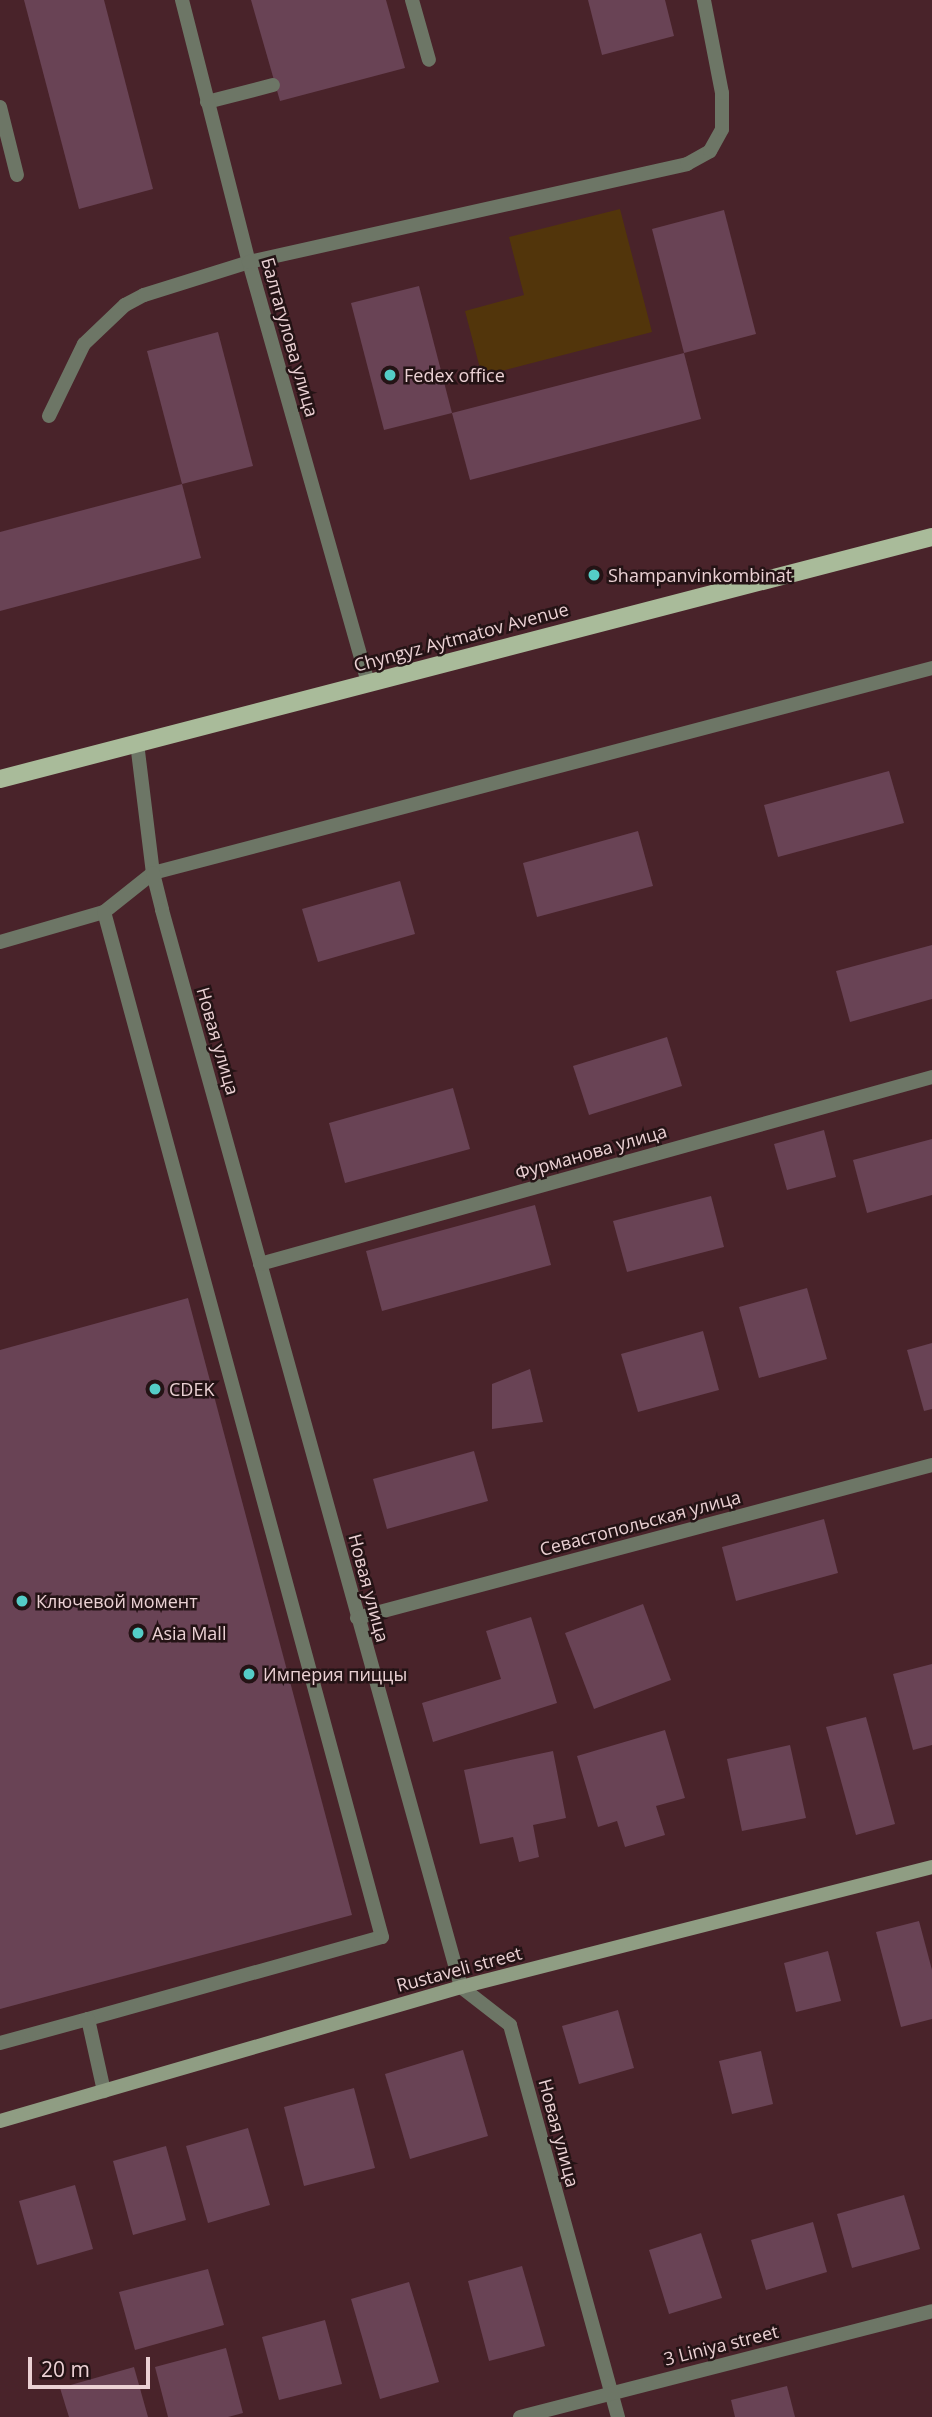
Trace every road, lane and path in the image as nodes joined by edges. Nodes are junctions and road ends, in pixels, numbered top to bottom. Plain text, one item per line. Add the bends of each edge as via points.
1 (182, 0) edge
2 (412, 0) edge
3 (704, 0) edge
4 (429, 60) dead end
5 (273, 85) dead end
6 (208, 102) junction
7 (0, 107) edge
8 (17, 176) dead end
9 (249, 262) junction
10 (49, 416) dead end
11 (932, 537) edge
12 (932, 667) edge
13 (368, 683) junction
14 (137, 743) junction
15 (0, 779) edge
16 (153, 873) junction
17 (104, 912) junction
18 (0, 942) edge
19 (932, 1077) edge
20 (260, 1264) junction
21 (932, 1465) edge
22 (357, 1618) junction
23 (932, 1867) edge
24 (461, 1987) junction
25 (88, 2019) junction
26 (0, 2043) edge
27 (104, 2091) junction
28 (0, 2121) edge
29 (932, 2311) edge
30 (611, 2393) junction
31 (520, 2417) edge
32 (618, 2417) edge

1 - 6 street, Балтагулова улица
2 - 4 street
3 - 9 street via 722,93 722,129 710,150 687,164
5 - 6 street
6 - 9 street, Балтагулова улица
7 - 8 street
9 - 10 street via 125,305 85,344
9 - 13 street, Балтагулова улица
11 - 13 main road, Chyngyz Aytmatov Avenue
12 - 16 street
13 - 14 main road, Chyngyz Aytmatov Avenue
14 - 15 main road, Chyngyz Aytmatov Avenue
14 - 16 street, Новая улица
16 - 17 street
16 - 20 street, Новая улица
17 - 18 street
17 - 25 street via 382,1937
19 - 20 street, Фурманова улица
20 - 22 street, Новая улица
21 - 22 street, Севастопольская улица
22 - 24 street, Новая улица
23 - 24 street, Rustaveli street
24 - 27 street, Rustaveli street
24 - 30 street, Новая улица via 510,2025
25 - 26 street
25 - 27 street
27 - 28 street, Rustaveli street
29 - 30 street, 3 Liniya street
30 - 31 street, 3 Liniya street
30 - 32 street, Новая улица

